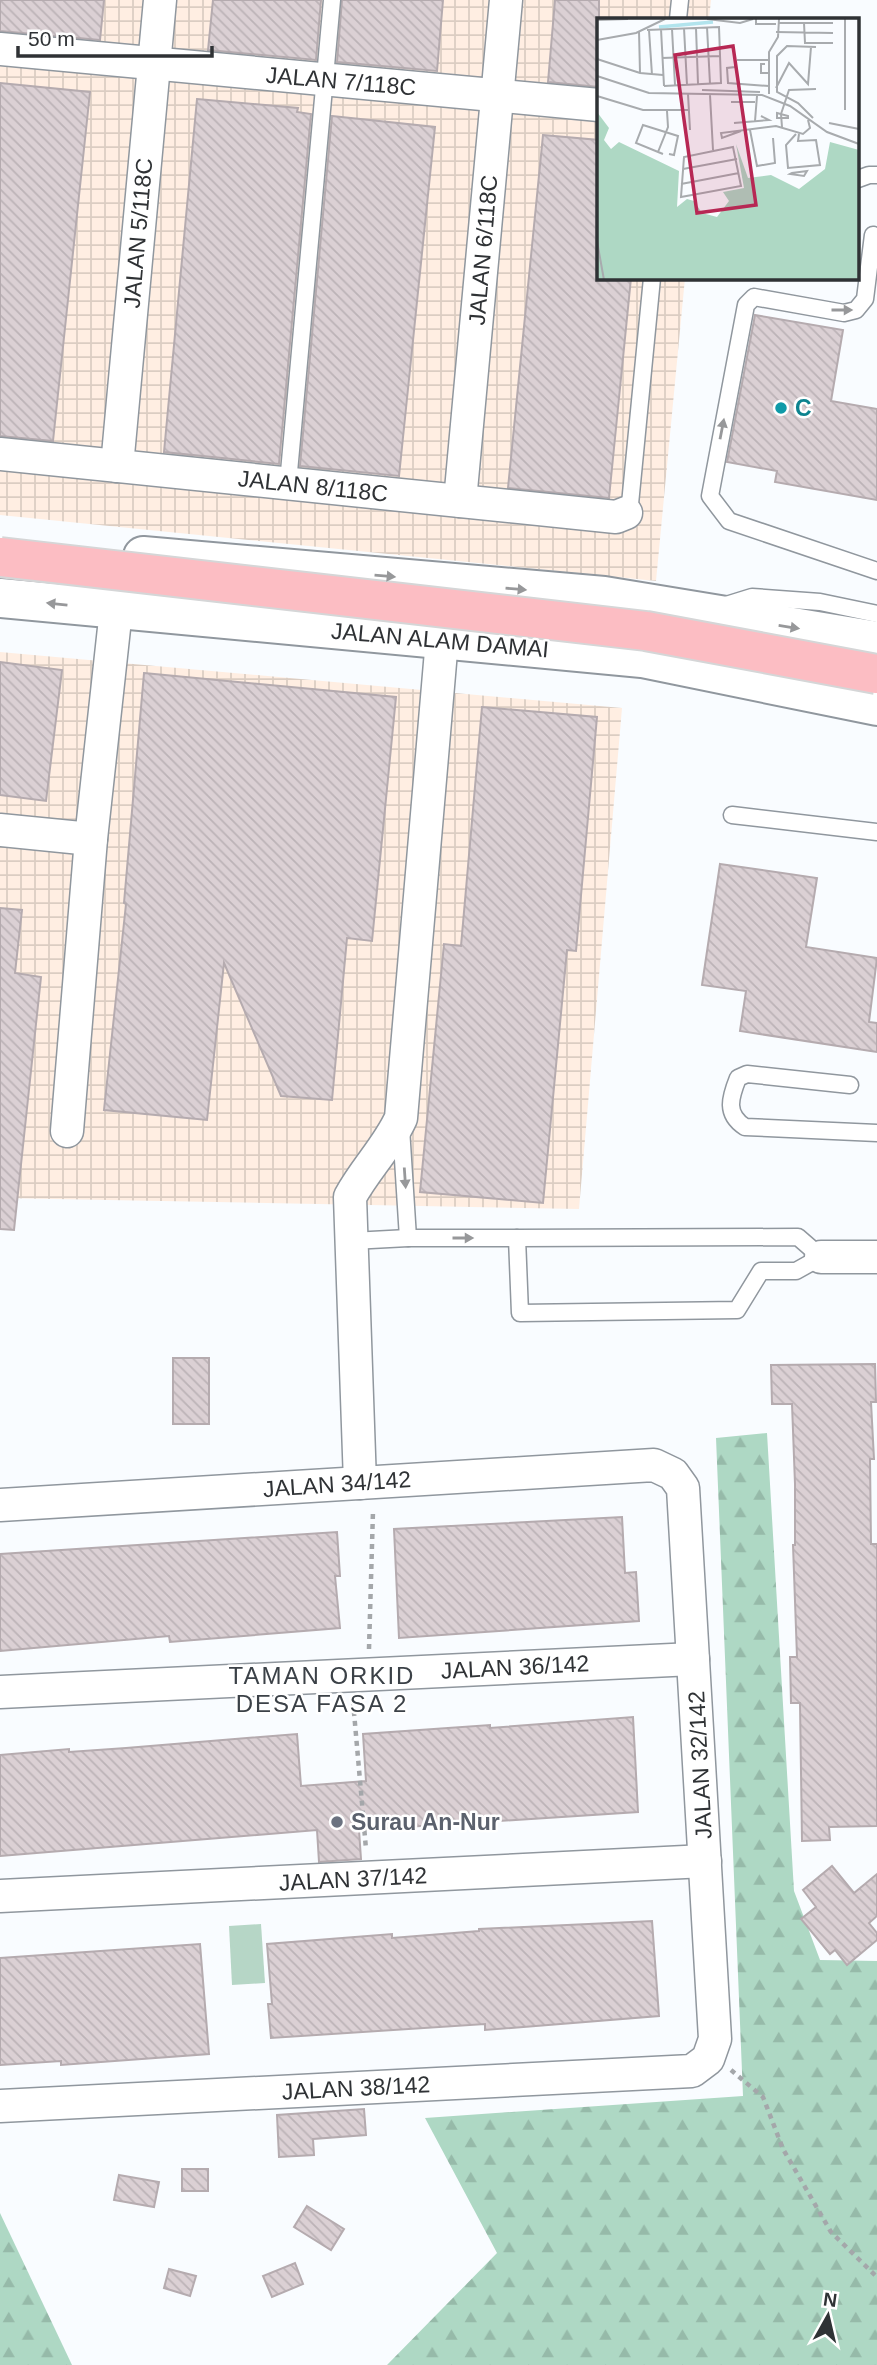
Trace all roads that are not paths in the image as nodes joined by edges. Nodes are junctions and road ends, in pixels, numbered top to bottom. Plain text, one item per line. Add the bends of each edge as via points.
1 (160, 0) edge
2 (332, 0) edge
3 (506, 0) edge
4 (680, 0) edge
5 (678, 18) edge
6 (0, 49) edge
7 (154, 64) junction
8 (325, 80) junction
9 (497, 96) junction
10 (597, 105) edge
11 (877, 175) edge
12 (860, 178) edge
13 (869, 233) edge
14 (652, 280) edge
15 (0, 454) edge
16 (117, 466) junction
17 (288, 483) junction
18 (460, 500) junction
19 (626, 513) joint
20 (0, 544) edge
21 (0, 557) edge
22 (877, 571) edge
23 (0, 572) edge
24 (448, 583) junction
25 (0, 598) edge
26 (116, 610) junction
27 (704, 612) junction
28 (877, 614) edge
29 (442, 639) junction
30 (877, 641) edge
31 (877, 674) edge
32 (877, 683) edge
33 (877, 706) edge
34 (732, 815) dead end
35 (0, 830) edge
36 (877, 832) edge
37 (91, 839) junction
38 (850, 1085) dead end
39 (401, 1118) junction
40 (67, 1131) dead end
41 (877, 1133) edge
42 (408, 1238) junction
43 (517, 1238) junction
44 (352, 1241) junction
45 (821, 1257) junction
46 (877, 1257) edge
47 (673, 1474) joint
48 (367, 1483) junction
49 (0, 1505) edge
50 (694, 1659) junction
51 (0, 1692) edge
52 (705, 1861) junction
53 (0, 1896) edge
54 (708, 2059) joint
55 (0, 2106) edge

1 - 7 street, JALAN 5/118C
2 - 8 lane
3 - 9 street, JALAN 6/118C
4 - 5 lane
6 - 7 street, JALAN 7/118C
7 - 8 street, JALAN 7/118C
7 - 16 street, JALAN 5/118C
8 - 9 street, JALAN 7/118C
8 - 17 lane
9 - 10 street, JALAN 7/118C
9 - 18 street, JALAN 6/118C
11 - 12 lane
22 -> 13 lane via 729,521 710,496 746,305 754,297 844,313 856,310 864,299
14 - 19 lane
15 - 16 street, JALAN 8/118C
16 - 17 street, JALAN 8/118C
17 - 18 street, JALAN 8/118C
18 - 19 street, JALAN 8/118C via 617,517
20 -> 24 main road
21 - 31 highway, bridge via 646,631
23 - 32 highway via 643,641
24 -> 27 main road via 604,596
24 - 29 street
26 -> 25 main road, JALAN ALAM DAMAI
26 - 29 main road, JALAN ALAM DAMAI
26 - 37 street
27 - 28 lane via 752,597 820,602
27 -> 30 main road
29 - 33 main road, JALAN ALAM DAMAI via 642,658
29 - 39 street
34 - 36 lane
35 - 37 street
37 - 40 street
38 - 41 lane via 747,1074 733,1090 731,1112 745,1127
39 -> 42 lane
39 - 44 street via 351,1197
42 -> 43 lane
42 - 44 lane
43 - 45 lane via 798,1237
43 - 45 lane via 520,1313 737,1310 761,1271 796,1271
44 - 48 street
45 - 46 street
47 - 48 street, JALAN 34/142 via 654,1465
47 - 50 street, JALAN 32/142 via 683,1488
48 - 49 street, JALAN 34/142
50 - 51 street, JALAN 36/142
50 - 52 street, JALAN 32/142
52 - 53 street, JALAN 37/142
52 - 54 street, JALAN 32/142 via 715,2039
54 - 55 street, JALAN 38/142 via 692,2071

